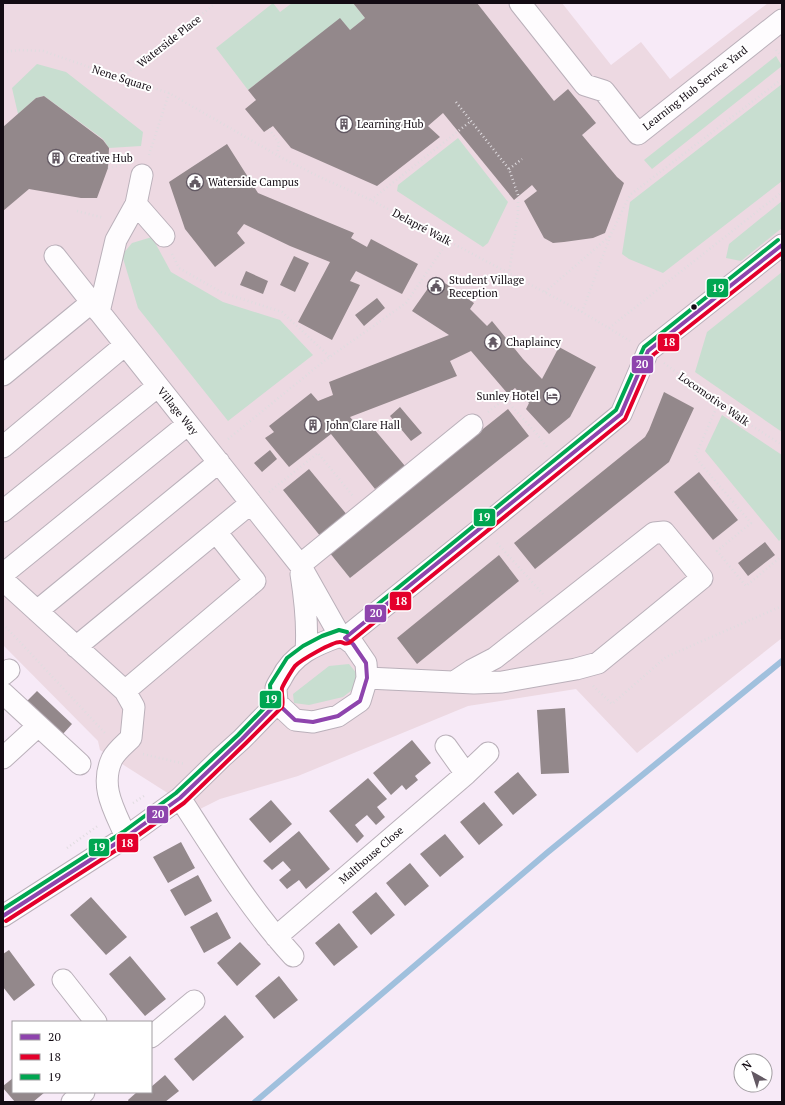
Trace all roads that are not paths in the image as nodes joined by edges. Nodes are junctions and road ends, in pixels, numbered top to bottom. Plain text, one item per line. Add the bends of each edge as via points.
1 (520, 3) edge
2 (782, 20) edge
3 (142, 174) road end
4 (136, 204) junction
5 (164, 236) road end
6 (782, 245) edge
7 (56, 256) dead end
8 (95, 307) junction
9 (125, 345) junction
10 (3, 376) edge
11 (158, 386) junction
12 (188, 424) junction
13 (472, 425) road end
14 (3, 447) edge
15 (215, 457) junction
16 (251, 503) junction
17 (3, 511) edge
18 (216, 532) junction
19 (300, 565) junction
20 (3, 574) edge
21 (3, 580) edge
22 (37, 611) junction
23 (342, 637) junction
24 (76, 647) junction
25 (306, 651) junction
26 (367, 678) junction
27 (454, 682) junction
28 (125, 691) junction
29 (3, 693) edge
30 (277, 703) junction
31 (38, 726) junction
32 (446, 746) dead end
33 (488, 753) dead end
34 (3, 758) edge
35 (80, 764) dead end
36 (466, 774) junction
37 (180, 798) junction
38 (126, 837) junction
39 (3, 916) edge
40 (276, 937) junction
41 (293, 956) dead end
42 (63, 980) dead end
43 (194, 1001) dead end
44 (95, 1021) edge
45 (152, 1036) edge
46 (83, 1093) edge
47 (72, 1102) edge

1 - 2 street, Learning Hub Service Yard via 585,85 604,91 638,134
3 - 4 street
4 - 5 street
4 - 8 street via 116,240
6 - 23 street via 648,351 621,414 483,527
7 - 8 street, Village Way
8 - 9 street, Village Way
8 - 10 street
9 - 11 street, Village Way
9 - 14 street
11 - 12 street, Village Way
11 - 17 street
12 - 15 street, Village Way
12 - 20 street
13 - 19 street
15 - 16 street, Village Way
15 - 22 street
16 - 18 street
16 - 19 street, Village Way
18 - 24 street
18 - 28 street via 255,582
19 - 23 street, Village Way
19 - 25 street via 304,592
21 - 22 street
22 - 24 street
23 - 25 street
23 - 26 street via 353,644 366,663
24 - 28 street
25 - 30 street via 291,662 276,687
26 - 27 street
26 - 30 street via 360,701 338,716 313,722 295,720
27 - 27 street via 495,658 654,533 664,532 702,578 598,663 502,682
28 - 38 street via 134,707 131,738 112,758 106,782 108,795
29 - 31 street
30 - 37 street
31 - 34 street
31 - 35 street
32 - 36 street
33 - 36 street, Malthouse Close
36 - 40 street, Malthouse Close
37 - 38 street
37 - 40 street via 247,900
38 - 39 street
40 - 41 street
42 - 44 street
43 - 45 street
46 - 47 street

